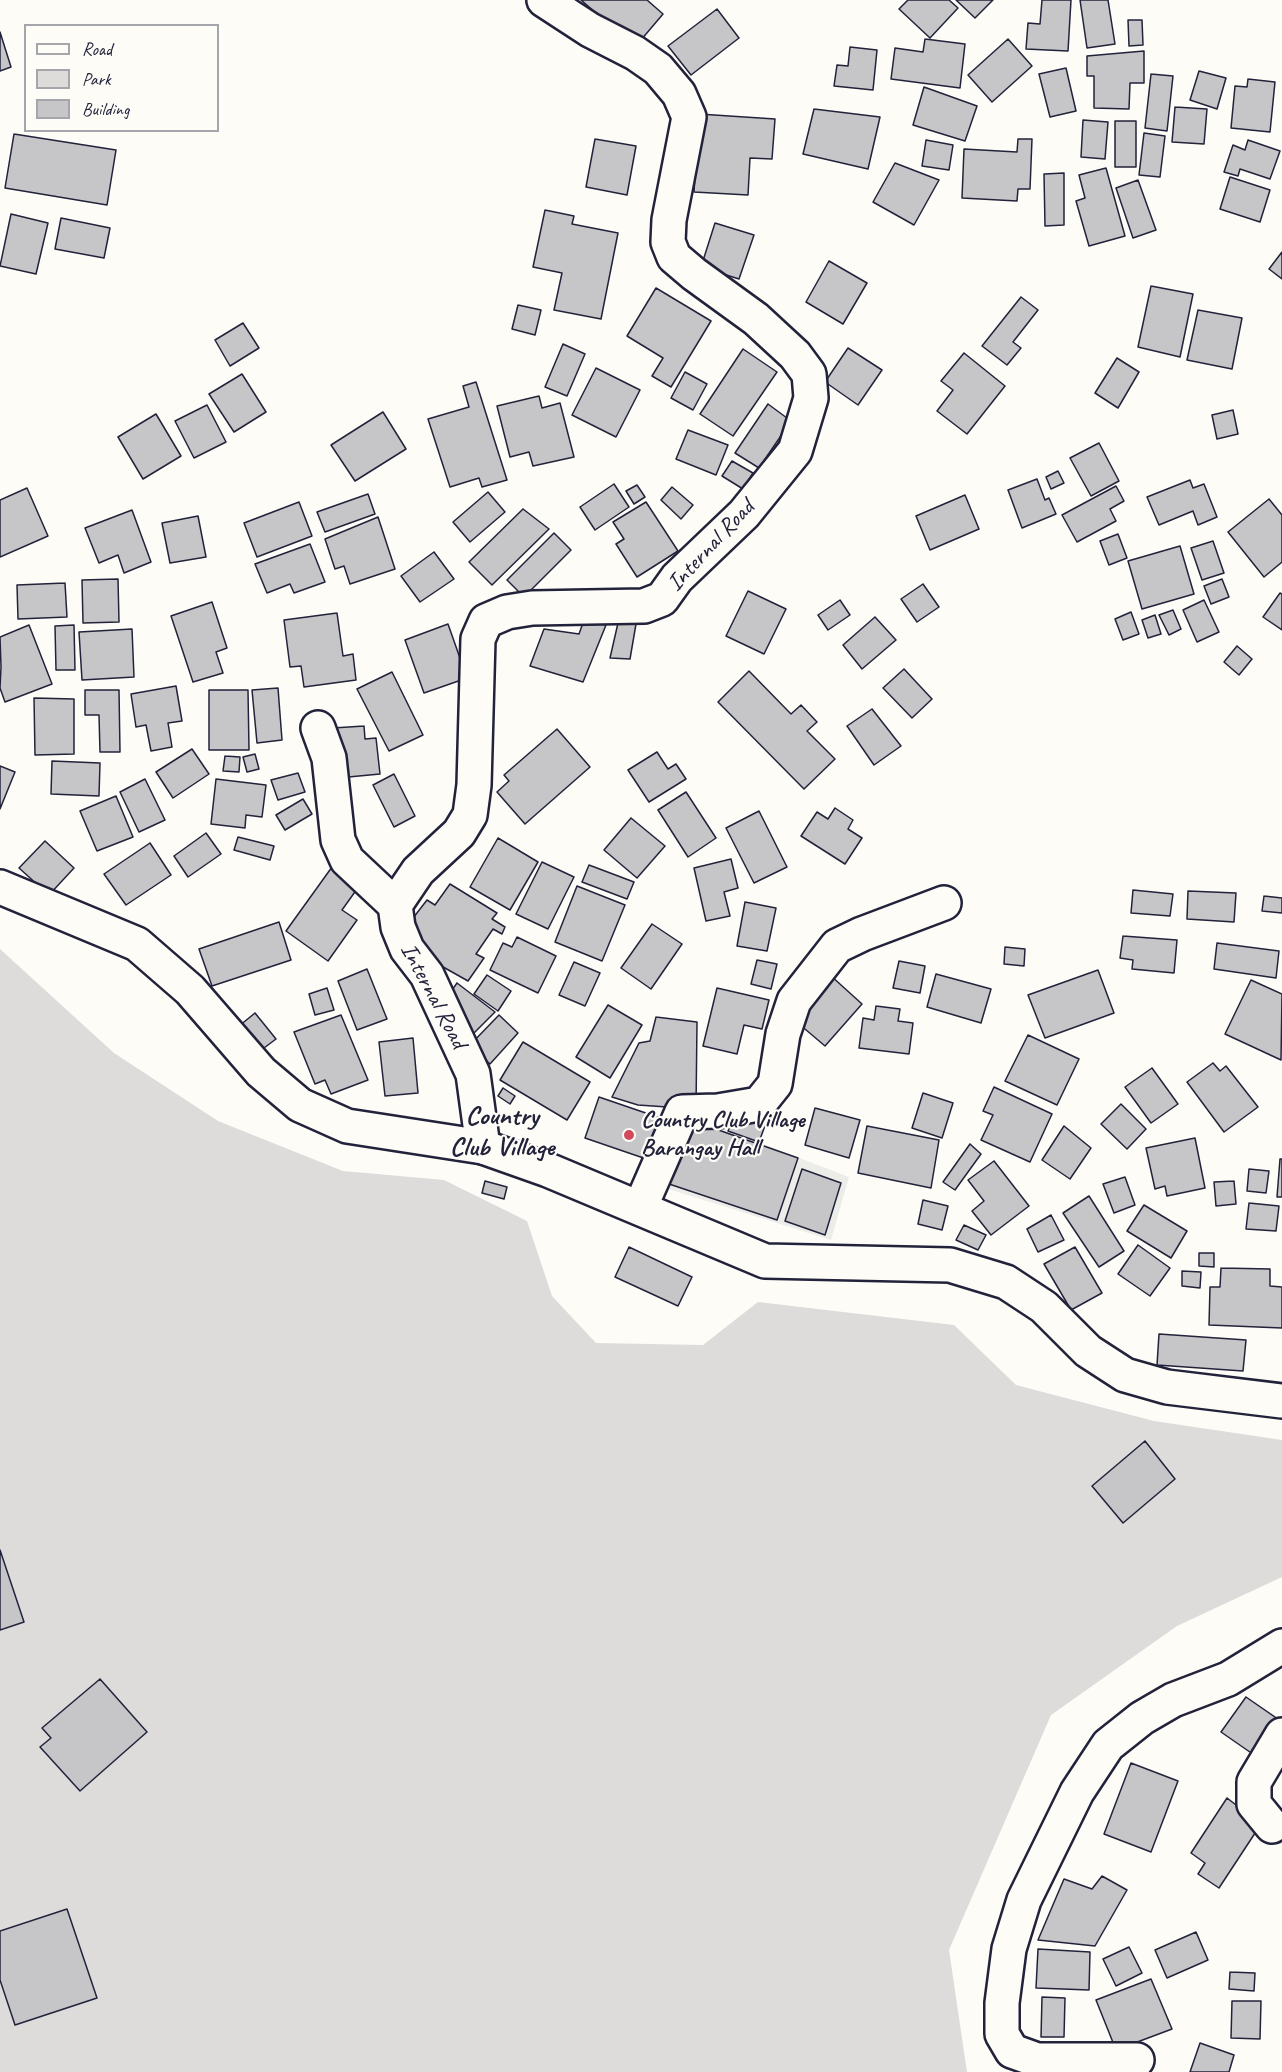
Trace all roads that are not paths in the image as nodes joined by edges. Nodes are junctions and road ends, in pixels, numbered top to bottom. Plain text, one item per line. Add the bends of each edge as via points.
1 (544, 0) edge
2 (318, 728) dead end
3 (0, 886) edge
4 (944, 903) dead end
5 (396, 904) junction
6 (483, 1148) junction
7 (640, 1208) junction
8 (1282, 1401) edge
9 (1282, 1646) edge
10 (1282, 1736) edge
11 (1272, 1826) dead end
12 (1137, 2060) dead end

1 - 5 street, Internal Road via 658,69 679,94 689,117 668,242 675,257 694,274 756,319 795,355 809,374 812,398 795,451 744,513 677,578 662,599 644,606 532,608 486,621 478,639 470,815 459,833 418,871
2 - 5 street via 329,758 338,840 347,861
3 - 6 street via 137,944 190,990 261,1072 300,1105 347,1126
4 - 7 street via 837,946 794,1001 783,1034 776,1084 759,1104 682,1112
5 - 6 street, Internal Road via 398,927 406,949 427,975 473,1074
6 - 7 street
7 - 8 street via 765,1261 950,1265 1006,1282 1044,1307 1088,1351 1125,1376 1167,1387
9 - 12 street via 1228,1679 1173,1700 1108,1745 1077,1792 1024,1900 1009,1949 1002,2003 1002,2034 1012,2050 1037,2060
10 - 11 street via 1254,1782 1254,1804

